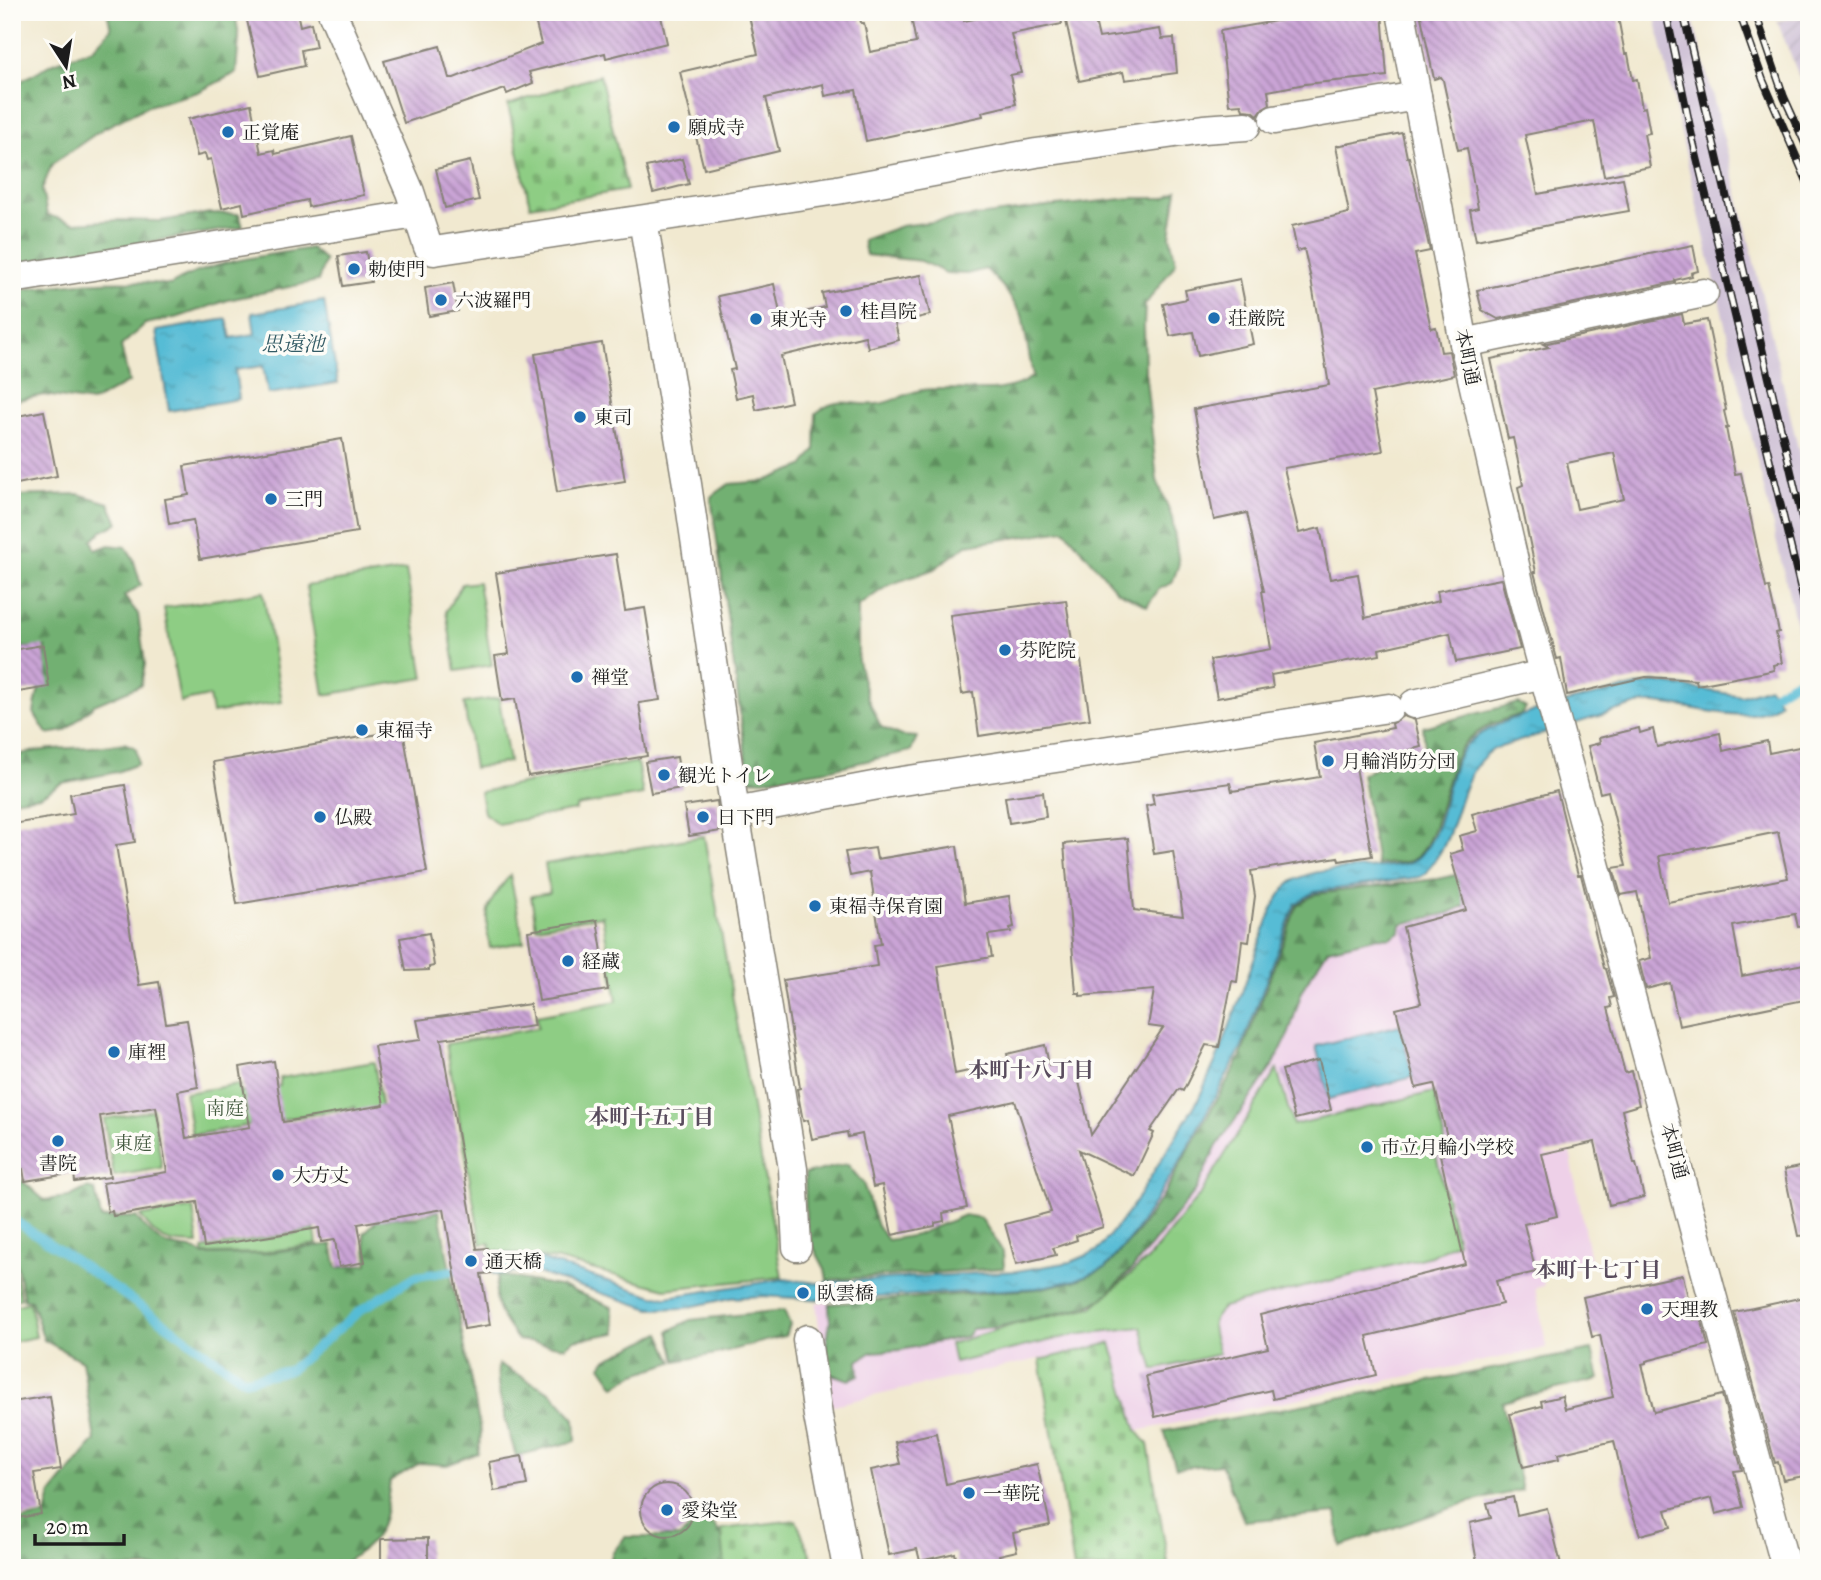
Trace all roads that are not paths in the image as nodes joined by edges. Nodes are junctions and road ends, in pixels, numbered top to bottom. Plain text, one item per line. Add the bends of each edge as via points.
1 (332, 12) edge
2 (1401, 12) edge
3 (1417, 96) junction
4 (1274, 120) dead end
5 (1246, 126) dead end
6 (416, 214) junction
7 (643, 220) junction
8 (12, 279) edge
9 (1704, 293) dead end
10 (1464, 343) junction
11 (1546, 686) junction
12 (735, 812) junction
13 (797, 1247) dead end
14 (807, 1339) dead end
15 (847, 1568) edge
16 (1786, 1568) edge

1 - 6 street
2 - 3 street, 本町通
3 - 4 street
3 - 10 street, 本町通
5 - 7 street via 1036,153
6 - 7 street via 433,251
6 - 8 street
7 - 12 street
9 - 10 street
10 - 11 street, 本町通
11 - 12 street via 889,783
11 - 16 street, 本町通
12 - 13 street via 793,1168
14 - 15 street

